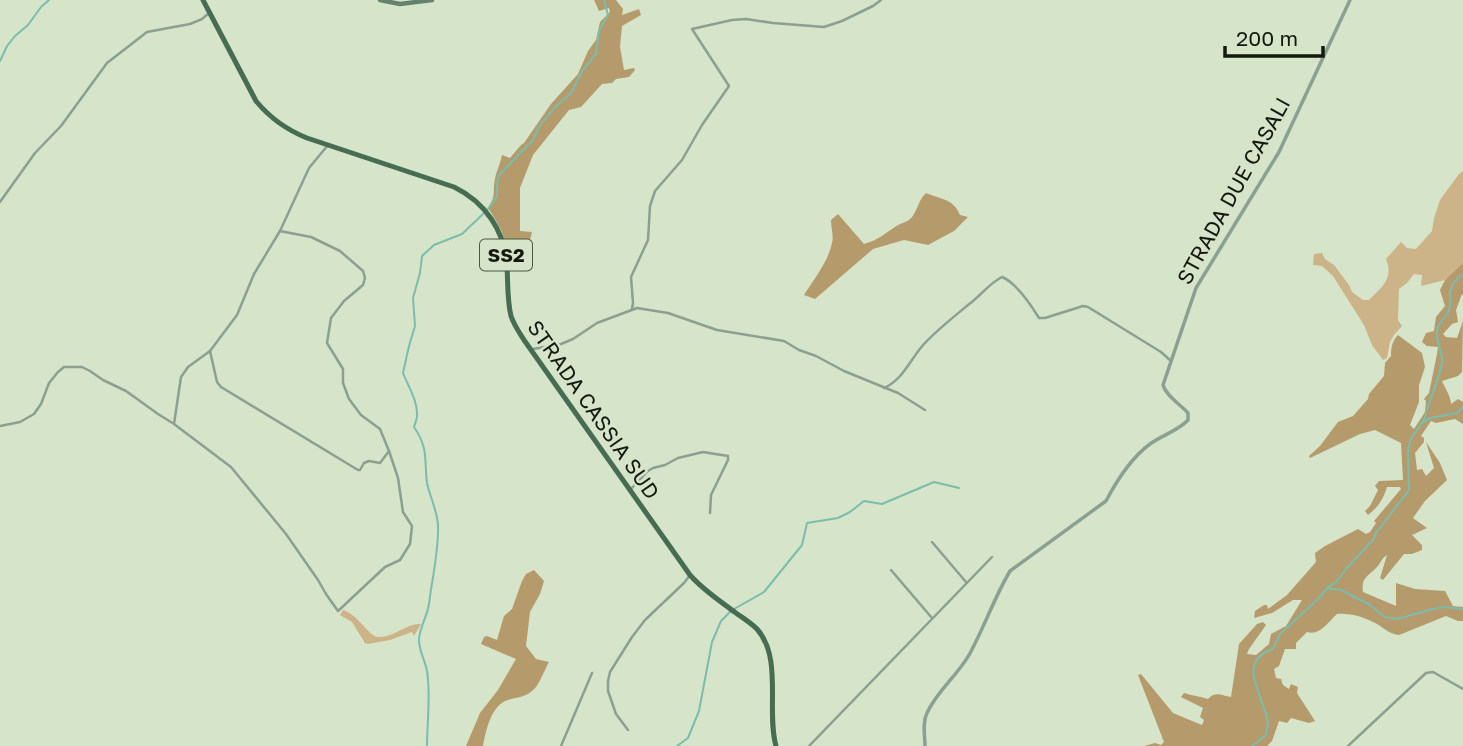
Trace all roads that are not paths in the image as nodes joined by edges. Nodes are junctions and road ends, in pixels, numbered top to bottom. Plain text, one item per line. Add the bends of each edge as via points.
1 (203, 0) edge
2 (380, 0) edge
3 (432, 0) edge
4 (881, 0) edge
5 (1350, 0) edge
6 (209, 12) junction
7 (328, 145) junction
8 (0, 202) edge
9 (279, 231) junction
10 (632, 309) junction
11 (530, 349) junction
12 (210, 351) junction
13 (1171, 360) junction
14 (884, 388) junction
15 (925, 410) dead end
16 (174, 424) junction
17 (0, 426) edge
18 (390, 451) junction
19 (630, 490) junction
20 (710, 513) dead end
21 (932, 542) dead end
22 (992, 557) dead end
23 (891, 570) dead end
24 (690, 575) junction
25 (967, 583) junction
26 (932, 618) junction
27 (592, 673) dead end
28 (1463, 689) edge
29 (628, 730) dead end
30 (561, 746) edge
31 (776, 746) edge
32 (809, 746) edge
33 (925, 746) edge
34 (1348, 746) edge

1 - 6 main road, STRADA CASSIA SUD / SS2
2 - 3 main road via 400,4
4 - 10 street via 824,27 746,19 692,29 729,86 682,160 654,191 648,240 631,277
5 - 13 street, STRADA DUE CASALI via 1279,152 1196,288
6 - 7 main road, STRADA CASSIA SUD / SS2 via 263,110 288,129
6 - 8 street via 190,24 147,32 107,63
7 - 9 street via 309,168
7 - 11 main road, STRADA CASSIA SUD / SS2 via 454,187 485,211 504,245 512,317
9 - 12 street via 237,316
9 - 18 street via 330,246 363,271 363,285 331,318 327,343 343,369 349,399 380,429
10 - 11 street via 561,344
10 - 14 street via 668,313 717,330 784,341
11 - 19 main road, STRADA CASSIA SUD / SS2
12 - 16 street via 181,377
12 - 18 street via 221,387 358,470 369,461 380,463
13 - 14 street via 1088,307 1039,318 1031,302 1002,277 939,329
13 - 33 street, STRADA DUE CASALI via 1164,390 1188,413 1188,420 1148,446 1106,501 1010,571 968,656 926,715
14 - 15 street
16 - 17 street via 90,371 64,367 49,383 34,414
16 - 18 street via 232,467 286,534 338,611 385,567 400,560 410,544 412,526 402,512
19 - 20 street via 648,471 678,458 702,452 728,456 712,495
19 - 24 main road, STRADA CASSIA SUD / SS2
21 - 25 street
22 - 25 street
23 - 26 street
24 - 29 street via 645,620 610,672 608,691
24 - 31 main road, STRADA CASSIA SUD / SS2 via 759,631 767,644
25 - 26 street
26 - 32 street
27 - 30 street
28 - 34 street via 1426,673

